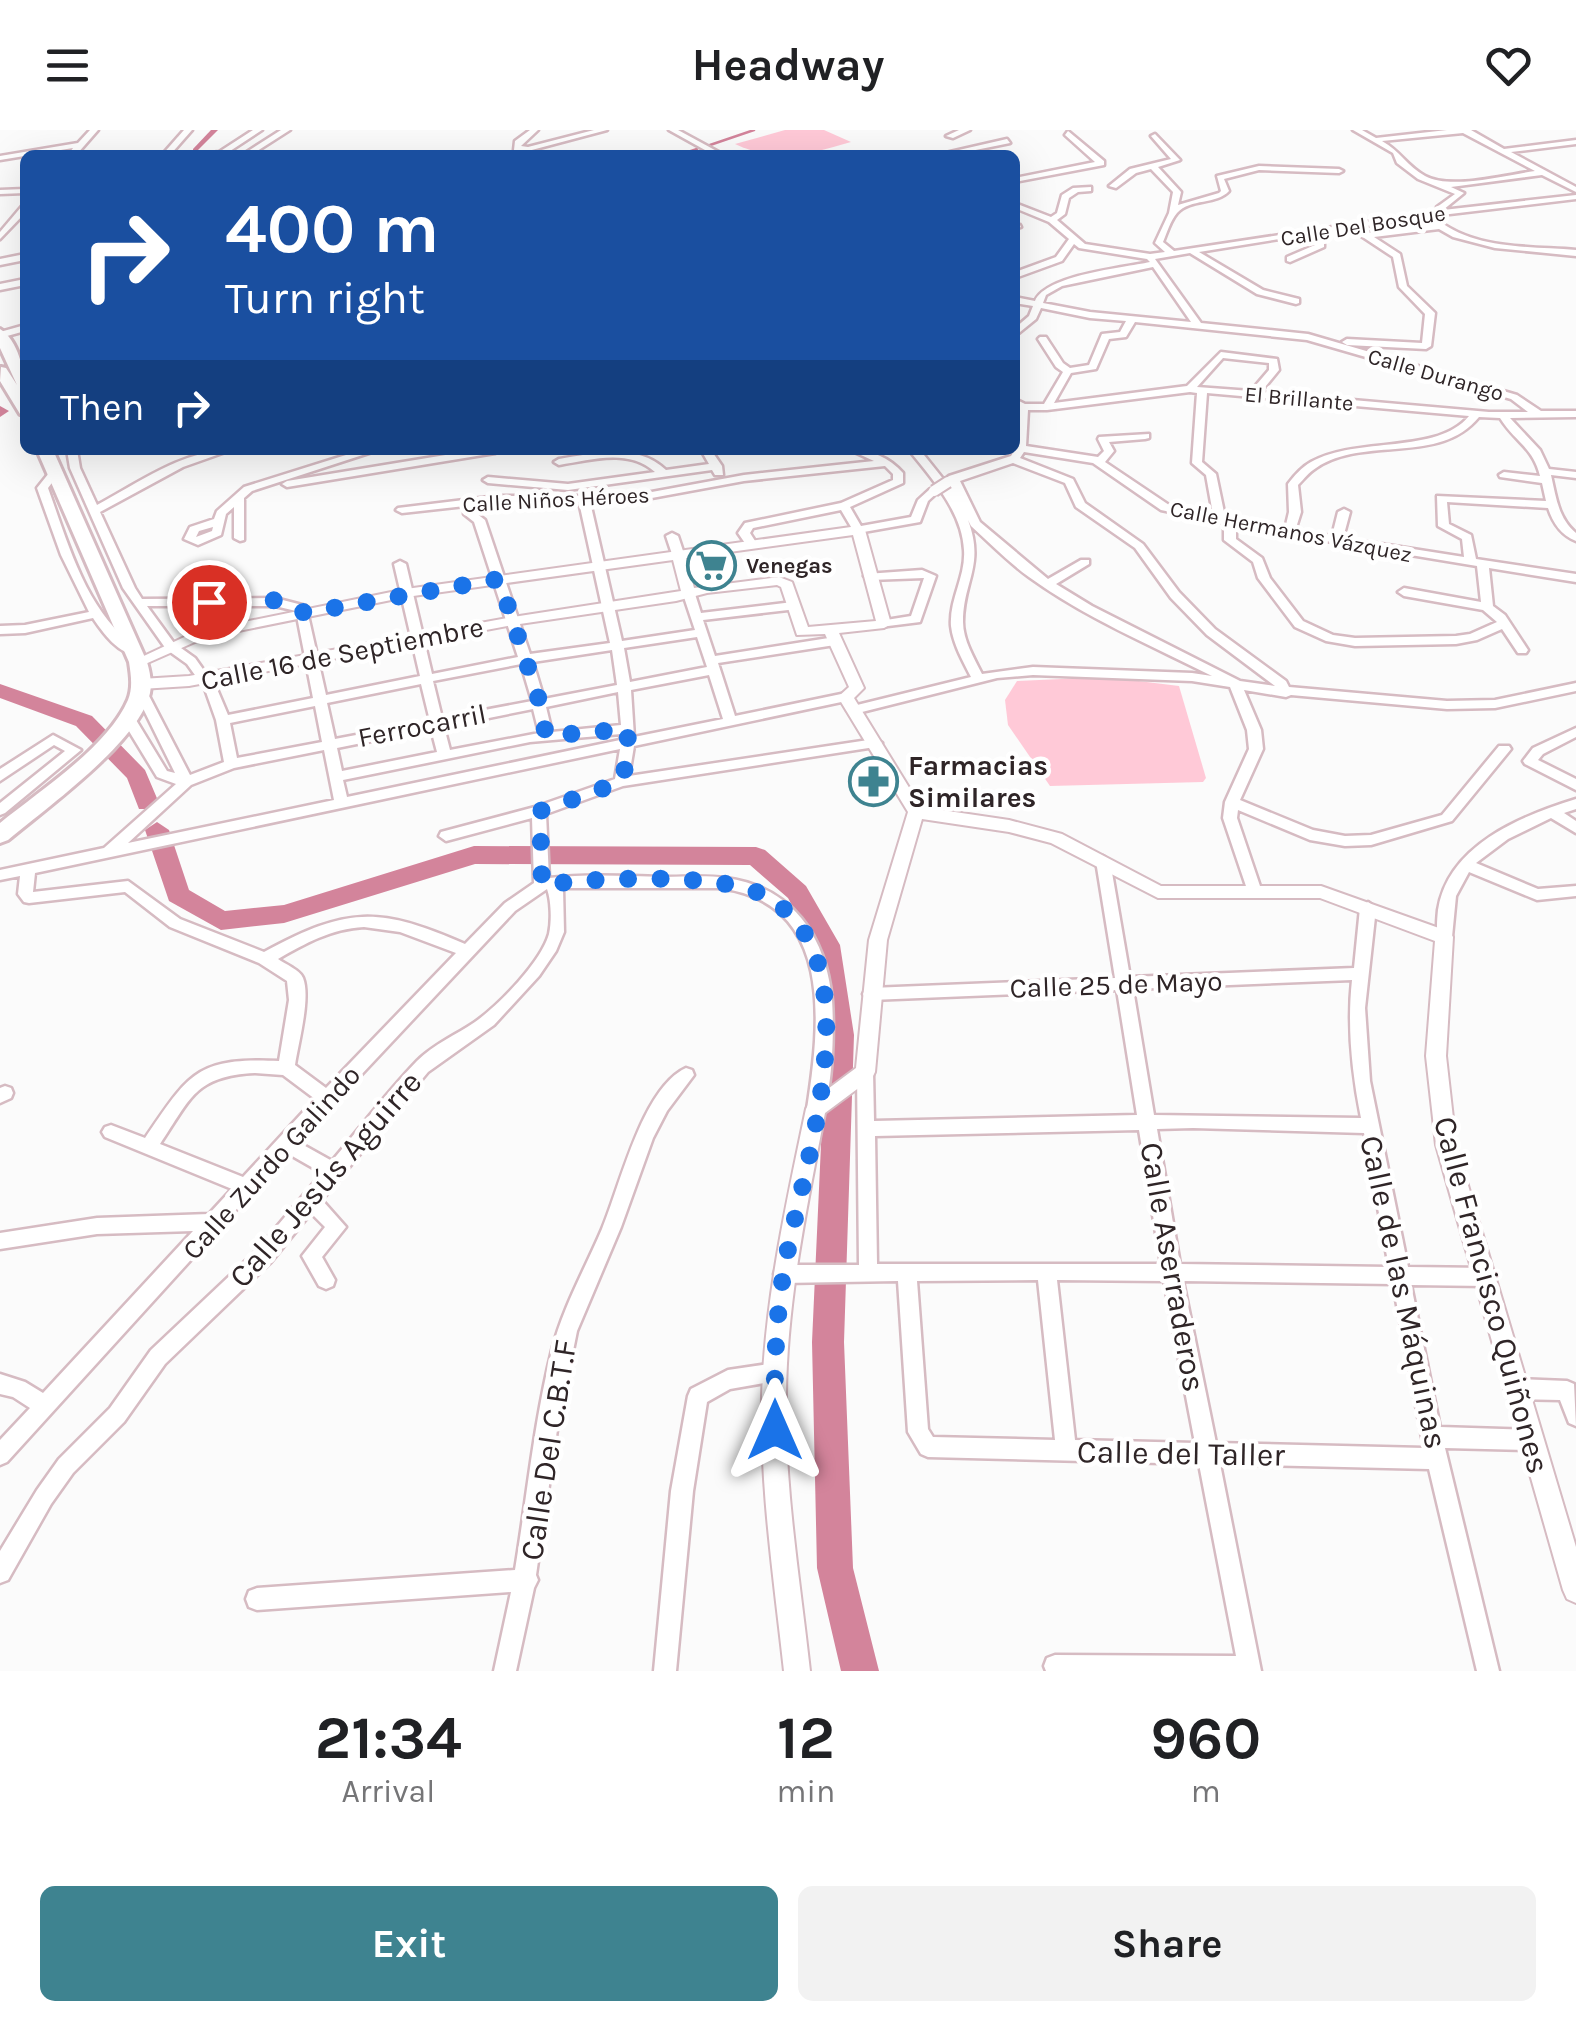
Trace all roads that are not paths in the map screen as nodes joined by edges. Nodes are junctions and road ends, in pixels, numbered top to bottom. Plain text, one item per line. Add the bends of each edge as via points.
1 (94, 130) edge
2 (188, 130) edge
3 (258, 130) edge
4 (286, 130) edge
5 (534, 130) edge
6 (603, 130) edge
7 (673, 130) edge
8 (966, 130) edge
9 (1357, 130) edge
10 (1465, 130) edge
11 (1068, 133) dead end
12 (1155, 136) dead end
13 (1376, 140) junction
14 (1007, 141) dead end
15 (1576, 142) edge
16 (80, 145) junction
17 (968, 148) junction
18 (49, 150) edge
19 (76, 150) edge
20 (170, 150) edge
21 (227, 150) edge
22 (254, 150) edge
23 (711, 150) edge
24 (960, 150) edge
25 (1503, 151) junction
26 (1152, 166) junction
27 (1339, 171) dead end
28 (1544, 172) junction
29 (1020, 179) edge
30 (1445, 185) junction
31 (1112, 186) dead end
32 (1088, 189) dead end
33 (1576, 193) edge
34 (1020, 207) edge
35 (1172, 211) junction
36 (1438, 213) junction
37 (20, 214) edge
38 (1424, 214) junction
39 (1056, 217) junction
40 (20, 226) edge
41 (1351, 226) junction
42 (1438, 226) junction
43 (10, 227) junction
44 (1306, 234) junction
45 (1366, 236) junction
46 (0, 237) edge
47 (1072, 240) junction
48 (1193, 252) junction
49 (1576, 253) edge
50 (1173, 254) junction
51 (1290, 259) dead end
52 (1152, 260) junction
53 (1020, 269) edge
54 (1040, 299) junction
55 (1020, 300) edge
56 (1296, 301) dead end
57 (1132, 319) junction
58 (1198, 326) junction
59 (1020, 329) edge
60 (0, 334) edge
61 (1043, 339) dead end
62 (1366, 348) junction
63 (0, 370) edge
64 (1068, 371) junction
65 (20, 376) edge
66 (1196, 389) junction
67 (1254, 394) junction
68 (20, 402) edge
69 (1020, 404) edge
70 (1047, 407) junction
71 (1476, 414) junction
72 (1538, 414) junction
73 (1576, 414) edge
74 (1504, 415) junction
75 (1144, 436) dead end
76 (1020, 454) edge
77 (73, 455) edge
78 (209, 455) edge
79 (357, 455) edge
80 (468, 455) edge
81 (475, 455) edge
82 (615, 455) edge
83 (628, 455) edge
84 (709, 455) edge
85 (868, 455) edge
86 (918, 455) edge
87 (1014, 455) edge
88 (1019, 455) edge
89 (49, 461) edge
90 (559, 462) dead end
91 (1099, 462) junction
92 (888, 463) junction
93 (717, 466) junction
94 (75, 468) junction
95 (664, 474) junction
96 (1504, 475) dead end
97 (1576, 475) edge
98 (1544, 476) junction
99 (488, 480) junction
100 (950, 480) junction
101 (721, 482) junction
102 (262, 485) junction
103 (238, 498) junction
104 (497, 498) junction
105 (584, 500) junction
106 (471, 501) junction
107 (1552, 505) junction
108 (844, 506) junction
109 (402, 510) dead end
110 (94, 511) junction
111 (1344, 512) dead end
112 (219, 521) junction
113 (1225, 522) junction
114 (858, 530) junction
115 (1289, 534) junction
116 (672, 536) dead end
117 (240, 538) dead end
118 (1576, 538) edge
119 (1336, 542) junction
120 (750, 544) junction
121 (678, 554) junction
122 (1085, 562) dead end
123 (400, 564) dead end
124 (1477, 564) junction
125 (598, 565) junction
126 (870, 576) junction
127 (1576, 578) edge
128 (499, 579) junction
129 (1047, 584) junction
130 (1404, 592) dead end
131 (406, 593) junction
132 (689, 594) junction
133 (143, 602) junction
134 (793, 606) junction
135 (607, 607) junction
136 (1487, 607) junction
137 (304, 613) junction
138 (95, 614) junction
139 (695, 617) junction
140 (512, 621) junction
141 (1504, 623) junction
142 (884, 624) junction
143 (0, 630) edge
144 (700, 634) junction
145 (833, 635) junction
146 (416, 639) junction
147 (804, 639) junction
148 (614, 645) junction
149 (170, 646) junction
150 (1522, 650) dead end
151 (136, 657) junction
152 (312, 658) junction
153 (525, 659) junction
154 (711, 666) junction
155 (205, 678) junction
156 (978, 678) junction
157 (426, 679) junction
158 (1235, 683) junction
159 (1576, 686) edge
160 (141, 688) junction
161 (623, 690) junction
162 (1286, 693) junction
163 (1576, 695) edge
164 (853, 698) junction
165 (321, 700) junction
166 (540, 703) junction
167 (1499, 707) junction
168 (128, 718) junction
169 (223, 720) junction
170 (436, 722) junction
171 (731, 722) junction
172 (1576, 732) edge
173 (546, 736) junction
174 (628, 736) junction
175 (328, 744) junction
176 (875, 744) junction
177 (1504, 749) dead end
178 (444, 754) junction
179 (231, 764) junction
180 (0, 776) edge
181 (336, 776) junction
182 (186, 782) junction
183 (621, 782) junction
184 (1576, 785) edge
185 (341, 802) junction
186 (1232, 802) junction
187 (1576, 804) edge
188 (0, 810) edge
189 (27, 811) junction
190 (540, 811) junction
191 (916, 812) junction
192 (1552, 812) junction
193 (0, 825) edge
194 (1576, 828) edge
195 (0, 834) edge
196 (446, 836) dead end
197 (109, 852) junction
198 (1103, 861) junction
199 (1466, 865) junction
200 (28, 869) junction
201 (0, 874) edge
202 (546, 881) junction
203 (1576, 890) edge
204 (1255, 892) junction
205 (1368, 908) junction
206 (1444, 937) junction
207 (467, 952) junction
208 (265, 959) junction
209 (1360, 974) junction
210 (1125, 984) junction
211 (871, 994) junction
212 (286, 1068) junction
213 (686, 1075) dead end
214 (859, 1076) junction
215 (327, 1098) junction
216 (822, 1103) junction
217 (1148, 1122) junction
218 (1370, 1126) junction
219 (865, 1129) junction
220 (112, 1132) dead end
221 (286, 1144) junction
222 (148, 1146) junction
223 (334, 1170) junction
224 (247, 1187) junction
225 (310, 1200) junction
226 (217, 1222) junction
227 (0, 1241) edge
228 (1046, 1270) junction
229 (1172, 1272) junction
230 (907, 1273) junction
231 (783, 1274) junction
232 (868, 1274) junction
233 (1403, 1276) junction
234 (1487, 1276) junction
235 (326, 1280) dead end
236 (775, 1373) junction
237 (0, 1384) edge
238 (1515, 1389) junction
239 (44, 1405) junction
240 (1576, 1416) edge
241 (1432, 1437) junction
242 (7, 1438) edge
243 (1530, 1440) junction
244 (1066, 1450) junction
245 (1206, 1453) junction
246 (0, 1455) edge
247 (1438, 1459) junction
248 (0, 1572) edge
249 (526, 1580) junction
250 (1576, 1590) edge
251 (258, 1599) dead end
252 (1055, 1666) dead end
253 (1249, 1669) edge
254 (505, 1671) edge
255 (664, 1671) edge
256 (798, 1671) edge
257 (1488, 1671) edge

1 - 16 street
2 - 20 street
3 - 21 street
4 - 22 street
5 - 6 street via 517,148
7 - 23 street
8 - 17 street via 950,136
9 - 13 street
10 - 13 street
10 - 25 street
11 - 29 street via 1099,164
12 - 26 street via 1177,158
13 - 30 street via 1420,177
14 - 17 street
15 - 25 street
16 - 18 street
16 - 19 street
17 - 24 street
25 - 28 street
26 - 31 street
26 - 35 street via 1177,192
27 - 35 street via 1248,169 1220,178 1222,195
28 - 30 street
28 - 33 street
30 - 36 street via 1460,196
32 - 39 street via 1065,197
33 - 36 street, Calle Del Bosque
34 - 39 street
35 - 50 street via 1158,243
36 - 38 street, Calle Del Bosque
37 - 43 street
38 - 41 street, Calle Del Bosque
38 - 42 street
39 - 47 street
40 - 43 street
41 - 44 street, Calle Del Bosque
41 - 45 street
42 - 45 street
42 - 49 street via 1467,242
43 - 46 street
44 - 48 street, Calle Del Bosque
44 - 51 street via 1321,246
45 - 62 street via 1397,256 1404,287 1430,313 1426,346
47 - 52 street
47 - 53 street via 1059,259
48 - 50 street, Calle Del Bosque
48 - 56 street via 1260,292
50 - 52 street, Calle Del Bosque
52 - 54 street, Calle Del Bosque via 1066,281
52 - 58 street
54 - 55 street
54 - 57 street
54 - 59 street
57 - 58 street
57 - 64 street via 1122,334 1105,336 1095,366
58 - 62 street, Calle Durango
60 - 65 main road
61 - 64 street
62 - 72 street, Calle Durango via 1514,397
63 - 68 main road
64 - 70 street
66 - 67 street, El Brillante
66 - 67 street via 1221,355 1274,360 1274,370
66 - 70 street, El Brillante
66 - 113 street via 1204,435 1197,463 1212,474
67 - 71 street, El Brillante
69 - 70 street, El Brillante
71 - 74 street, El Brillante
71 - 115 street via 1459,432 1335,452 1308,468 1293,484
72 - 73 street, El Brillante
72 - 74 street, El Brillante
74 - 98 street via 1539,456
75 - 91 street via 1103,439 1108,451
76 - 91 street, Calle Hermanos Vázquez
77 - 94 street
78 - 110 street via 179,464
79 - 102 street
80 - 102 street
81 - 99 street
82 - 90 street
83 - 95 street via 650,460
84 - 93 street
85 - 92 street
86 - 156 street via 946,493 970,549 958,619
87 - 100 street
88 - 162 street via 1070,480 1080,504 1128,536 1201,623
89 - 94 street
89 - 138 street via 42,488
89 - 151 main road
91 - 113 street, Calle Hermanos Vázquez via 1157,505
92 - 101 street, Calle Niños Héroes
92 - 108 street via 899,481
93 - 95 street
93 - 101 street
94 - 110 street
95 - 99 street via 555,488
96 - 98 street
97 - 98 street
98 - 107 street
99 - 104 street
100 - 114 street, bridge via 923,500 916,520
100 - 129 street via 986,537
101 - 105 street, Calle Niños Héroes via 653,496
102 - 103 street
103 - 112 street
103 - 117 street
104 - 105 street, Calle Niños Héroes
104 - 106 street, Calle Niños Héroes
105 - 125 street
106 - 109 street, Calle Niños Héroes
106 - 128 street via 470,514 479,520
107 - 118 street
107 - 124 street via 1441,498 1444,526 1467,536
108 - 114 street
108 - 120 street via 756,523 744,529
110 - 133 street via 129,588
111 - 119 street
112 - 112 street via 209,539 184,536 204,525
113 - 115 street, Calle Hermanos Vázquez
113 - 141 street via 1230,540 1254,555 1286,612 1312,632 1355,642 1438,640 1473,637
114 - 120 street
114 - 126 street
115 - 119 street, Calle Hermanos Vázquez
116 - 121 street
119 - 124 street, Calle Hermanos Vázquez
120 - 121 street
121 - 125 street
121 - 132 street
122 - 129 street
123 - 131 street
124 - 127 street, Calle Hermanos Vázquez
124 - 136 street
125 - 128 street
125 - 135 street
126 - 142 street
126 - 142 street via 930,579 919,615
128 - 131 street
128 - 140 street
129 - 158 street
130 - 136 street
131 - 137 street
131 - 146 street
132 - 134 street, Calle 16 de Septiembre via 779,581 787,585
132 - 135 street, Calle 16 de Septiembre
132 - 139 street
133 - 137 street via 274,602
133 - 149 street
134 - 139 street
134 - 147 street
135 - 140 street, Calle 16 de Septiembre
135 - 148 street
136 - 141 street
137 - 149 street
137 - 152 street
138 - 143 street
138 - 151 street
139 - 144 street
140 - 146 street, Calle 16 de Septiembre
140 - 153 street
141 - 150 street
142 - 145 street
144 - 148 street
144 - 154 street
145 - 147 street
145 - 164 street
146 - 152 street, Calle 16 de Septiembre
146 - 157 street
147 - 154 street, Ferrocarril
148 - 153 street
148 - 161 street
149 - 151 street
149 - 155 street
151 - 160 main road
152 - 155 street, Calle 16 de Septiembre
152 - 165 street
153 - 157 street
153 - 166 street
154 - 161 street, Ferrocarril
154 - 171 street
155 - 160 street, Calle 16 de Septiembre
155 - 169 street
156 - 158 street via 1078,671
156 - 164 street
157 - 165 street
157 - 170 street
158 - 162 street
158 - 186 street via 1256,749
159 - 167 street
160 - 168 main road
160 - 182 street
161 - 166 street, Ferrocarril
161 - 174 street
162 - 167 street via 1449,713
163 - 167 street
164 - 171 street
164 - 176 street
165 - 169 street
165 - 175 street
166 - 170 street, Ferrocarril
166 - 173 street
168 - 182 street via 162,774
168 - 189 main road
169 - 179 street
170 - 175 street, Ferrocarril
170 - 178 street
171 - 174 street
172 - 184 street via 1530,762
173 - 174 street
173 - 178 street
174 - 183 street
174 - 185 street
175 - 179 street, Ferrocarril
175 - 181 street
176 - 183 street
176 - 191 street
177 - 186 street via 1447,818 1370,840 1310,835
178 - 181 street
179 - 182 street, Ferrocarril
180 - 188 street via 53,739 74,750
181 - 185 street
182 - 197 street, Ferrocarril
183 - 190 street
185 - 197 street
186 - 204 street via 1233,828
187 - 192 street
189 - 193 street
189 - 195 main road
190 - 196 street
190 - 202 street, Calle Jesús Aguirre
191 - 198 street via 1036,832
191 - 211 street via 878,940
192 - 194 street
192 - 199 street via 1513,829
197 - 200 street
198 - 204 street via 1158,892
198 - 210 street, Calle Aserraderos
199 - 203 street via 1537,895
199 - 206 street via 1448,895
200 - 201 street
200 - 208 street via 28,898 128,886 192,932
202 - 207 street, Calle Zurdo Galindo via 518,899
202 - 216 street via 744,887 784,909 814,950 827,1002
202 - 223 street, Calle Jesús Aguirre via 557,929 550,950 491,1018 422,1068
204 - 205 street via 1321,892
205 - 206 street
205 - 209 street, Calle de las Máquinas
206 - 234 street, Calle Francisco Quiñones via 1436,1014 1438,1097 1446,1146
207 - 208 street via 416,929 351,922
207 - 215 street, Calle Zurdo Galindo
208 - 212 street via 286,969 298,988
209 - 210 street, Calle 25 de Mayo
209 - 218 street, Calle de las Máquinas via 1358,1043
210 - 211 street, Calle 25 de Mayo
210 - 217 street, Calle Aserraderos
211 - 214 street
212 - 215 street
212 - 222 street via 210,1070
213 - 249 street, Calle Del C.B.T.F via 648,1124 568,1324
214 - 216 street
214 - 219 street
215 - 221 street, Calle Zurdo Galindo
216 - 231 street
217 - 218 street
217 - 219 street
217 - 229 street, Calle Aserraderos
218 - 233 street, Calle de las Máquinas
219 - 232 street
220 - 222 street
221 - 223 street
221 - 224 street, Calle Zurdo Galindo
222 - 224 street
223 - 225 street, Calle Jesús Aguirre
224 - 226 street, Calle Zurdo Galindo
225 - 235 street via 337,1227 310,1256
225 - 248 street, Calle Jesús Aguirre via 264,1256 158,1357 117,1415 66,1466
226 - 227 street via 116,1224
226 - 239 street, Calle Zurdo Galindo
228 - 229 street
228 - 230 street
228 - 244 street
229 - 233 street
229 - 245 street, Calle Aserraderos
230 - 232 street
230 - 244 street, Calle del Taller via 924,1445
231 - 232 street
231 - 236 street
233 - 234 street
233 - 241 street, Calle de las Máquinas
234 - 238 street, Calle Francisco Quiñones
236 - 255 street via 728,1380 698,1396
236 - 256 street via 776,1462
237 - 239 street
238 - 240 street via 1566,1391
238 - 243 street, Calle Francisco Quiñones
239 - 242 street, Calle Zurdo Galindo
241 - 243 street
241 - 247 street, Calle de las Máquinas
242 - 246 street, Calle Zurdo Galindo
243 - 250 street, Calle Francisco Quiñones
244 - 245 street, Calle del Taller
245 - 247 street, Calle del Taller
245 - 253 street, Calle Aserraderos
247 - 257 street, Calle de las Máquinas
249 - 251 street
249 - 254 street, Calle Del C.B.T.F
252 - 253 street

